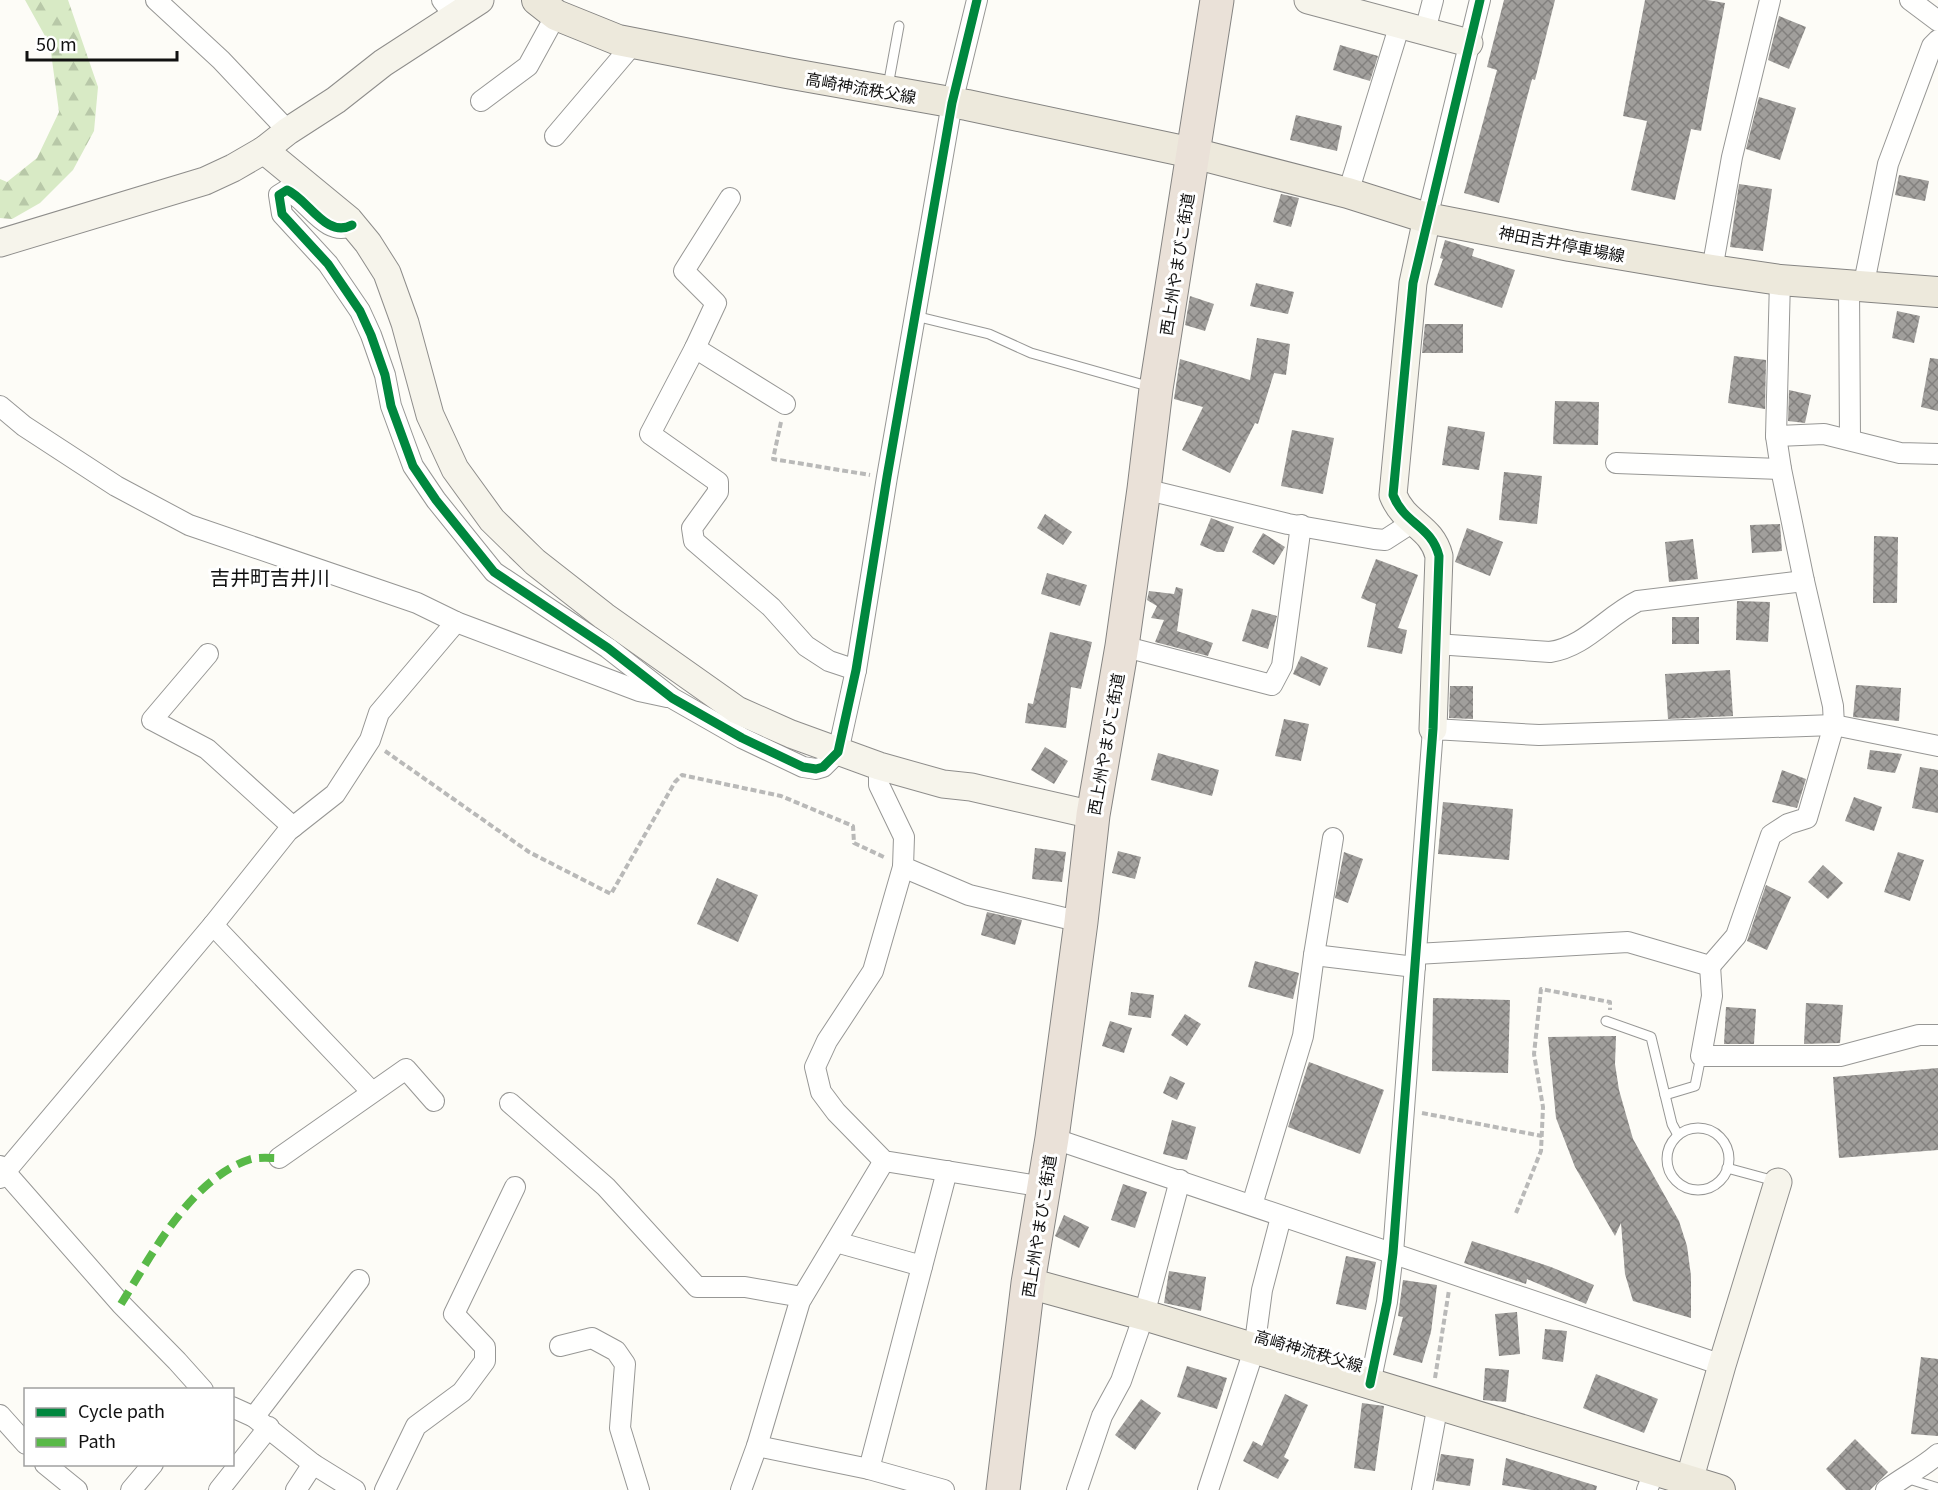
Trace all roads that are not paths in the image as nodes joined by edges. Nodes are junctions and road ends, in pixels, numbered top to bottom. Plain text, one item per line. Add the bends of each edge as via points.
1 (156, 0) edge
2 (480, 0) edge
3 (977, 0) edge
4 (1216, 0) edge
5 (1308, 0) edge
6 (1433, 0) edge
7 (1480, 0) edge
8 (1770, 0) edge
9 (1910, 0) edge
10 (449, 8) edge
11 (546, 8) edge
12 (1938, 21) edge
13 (899, 26) dead end
14 (1413, 27) junction
15 (1938, 40) edge
16 (634, 43) junction
17 (1469, 43) junction
18 (886, 91) junction
19 (481, 101) dead end
20 (952, 103) junction
21 (288, 131) junction
22 (555, 136) dead end
23 (264, 150) junction
24 (1193, 153) junction
25 (1348, 193) junction
26 (730, 198) dead end
27 (1427, 218) junction
28 (352, 225) junction
29 (0, 243) edge
30 (1712, 270) junction
31 (1780, 280) junction
32 (1856, 287) junction
33 (1938, 292) edge
34 (915, 316) junction
35 (695, 348) junction
36 (1156, 389) junction
37 (785, 404) road end
38 (0, 406) edge
39 (1776, 436) junction
40 (1850, 440) junction
41 (1938, 454) edge
42 (1616, 463) dead end
43 (1781, 469) junction
44 (1144, 489) junction
45 (1413, 522) junction
46 (1301, 525) junction
47 (1804, 581) junction
48 (456, 622) junction
49 (1436, 644) junction
50 (1122, 646) junction
51 (208, 654) dead end
52 (856, 670) junction
53 (672, 698) junction
54 (1834, 725) junction
55 (1433, 729) junction
56 (1938, 746) edge
57 (838, 752) junction
58 (879, 766) junction
59 (1093, 815) junction
60 (293, 827) junction
61 (1333, 838) dead end
62 (903, 867) junction
63 (1081, 922) junction
64 (213, 925) junction
65 (1314, 955) junction
66 (1416, 961) junction
67 (1710, 966) junction
68 (1606, 1021) dead end
69 (1938, 1035) edge
70 (1701, 1056) junction
71 (372, 1092) junction
72 (1665, 1095) junction
73 (434, 1101) dead end
74 (510, 1103) dead end
75 (1678, 1135) junction
76 (1052, 1138) junction
77 (279, 1158) dead end
78 (884, 1161) junction
79 (1727, 1168) junction
80 (947, 1171) junction
81 (2, 1172) edge
82 (1180, 1180) junction
83 (1778, 1182) joint
84 (515, 1187) dead end
85 (1045, 1187) junction
86 (1252, 1205) junction
87 (1281, 1217) junction
88 (836, 1242) junction
89 (1393, 1253) junction
90 (922, 1266) junction
91 (359, 1280) dead end
92 (1028, 1283) junction
93 (802, 1296) junction
94 (1144, 1316) junction
95 (560, 1346) dead end
96 (1254, 1350) junction
97 (1722, 1365) junction
98 (1370, 1384) junction
99 (202, 1388) edge
100 (1435, 1403) junction
101 (234, 1408) edge
102 (0, 1415) edge
103 (261, 1422) junction
104 (24, 1442) edge
105 (757, 1446) junction
106 (1938, 1454) edge
107 (313, 1464) junction
108 (47, 1466) edge
109 (151, 1466) edge
110 (234, 1466) edge
111 (234, 1466) edge
112 (869, 1469) junction
113 (1903, 1477) junction
114 (1651, 1480) edge
115 (1689, 1481) junction
116 (1938, 1488) edge
117 (77, 1490) edge
118 (131, 1490) edge
119 (219, 1490) edge
120 (296, 1490) edge
121 (355, 1490) edge
122 (386, 1490) edge
123 (639, 1490) edge
124 (741, 1490) edge
125 (944, 1490) edge
126 (1004, 1490) edge
127 (1077, 1490) edge
128 (1208, 1490) edge
129 (1422, 1490) edge
130 (1720, 1490) edge
131 (1886, 1490) edge

1 - 21 street via 221,60
2 - 10 street
3 - 20 street
4 - 24 highway, 西上州やまびこ街道
5 - 14 street
6 - 14 street
7 - 17 street
8 - 30 street via 1732,157
9 - 12 street
10 - 21 street via 336,100
11 - 16 main road, 高崎神流秩父線 via 618,40
11 - 19 street via 528,66
13 - 18 lane
14 - 17 street
14 - 25 street
15 - 32 street via 1932,46 1887,164
16 - 18 main road, 高崎神流秩父線
16 - 22 street
17 - 27 street
18 - 20 main road, 高崎神流秩父線
20 - 24 main road, 高崎神流秩父線
20 - 34 street
21 - 23 street
23 - 28 street
23 - 29 street via 206,181
24 - 25 main road, 神田吉井停車場線
24 - 36 highway, 西上州やまびこ街道
25 - 27 main road, 神田吉井停車場線
26 - 35 street via 684,271 716,303
27 - 30 main road, 神田吉井停車場線
27 - 45 street via 1413,283 1393,495 1398,507
28 - 53 street via 344,229 319,218 287,190 279,195 282,214 328,264 360,311 413,466 436,500 494,572 608,648
28 - 57 street via 387,273 430,415 455,470 492,520 552,576 736,710
30 - 31 main road, 神田吉井停車場線
31 - 32 main road, 神田吉井停車場線
31 - 39 street
32 - 33 main road, 神田吉井停車場線
32 - 40 street
34 - 36 lane via 989,334 1031,353
34 - 52 street
35 - 37 street
35 - 52 street via 650,434 718,482 718,492 692,528 694,541 771,607 806,646 829,661
36 - 44 highway, 西上州やまびこ街道
38 - 48 street via 116,486 189,525 417,603
39 - 40 street via 1824,434
39 - 43 street
40 - 41 street via 1900,453
42 - 43 street
43 - 47 street
44 - 46 street
44 - 50 highway, 西上州やまびこ街道
45 - 46 street via 1385,540
45 - 49 street via 1436,544 1439,555
46 - 50 street via 1282,666 1272,686
47 - 49 street via 1638,601 1564,650
47 - 54 street
48 - 53 street via 639,691
48 - 60 street via 379,713 370,740 336,794
49 - 55 street
50 - 59 highway, 西上州やまびこ街道
51 - 60 street via 152,720 207,749
52 - 57 street
53 - 57 street via 803,767 823,767
54 - 55 street via 1539,735
54 - 56 street
54 - 67 street via 1807,818 1771,835 1736,936
55 - 66 street
57 - 58 street
58 - 59 street via 922,779
58 - 62 street via 879,785 904,837
59 - 63 highway, 西上州やまびこ街道
60 - 64 street
61 - 65 street
62 - 63 street via 969,895
62 - 78 street via 873,971 827,1041 815,1067 821,1092
63 - 76 highway, 西上州やまびこ街道
64 - 71 street
64 - 81 street
65 - 66 street
65 - 86 street via 1303,1036
66 - 67 street via 1628,942
66 - 89 street
67 - 70 street via 1712,996
68 - 72 lane via 1651,1037
69 - 70 street via 1919,1035 1840,1056
70 - 72 lane via 1695,1086
71 - 73 street via 406,1069
71 - 77 street
72 - 75 lane
74 - 93 street via 606,1187 697,1287 745,1287
75 - 79 lane via 1696,1128 1715,1133 1727,1149
75 - 79 lane via 1671,1142 1667,1162 1676,1181 1684,1187 1695,1190 1715,1185
76 - 82 street
76 - 85 highway, 西上州やまびこ街道
78 - 80 street
78 - 88 street
79 - 83 lane
80 - 85 street
80 - 90 street
81 - 99 street
82 - 86 street
82 - 94 street
83 - 97 street
84 - 122 street via 454,1314 485,1347 485,1361 462,1392 416,1426
85 - 92 highway, 西上州やまびこ街道
86 - 87 street
87 - 89 street
87 - 96 street via 1262,1290
88 - 90 street
88 - 93 street
89 - 97 street
89 - 98 street
90 - 112 street
91 - 103 street
92 - 94 main road, 高崎神流秩父線
92 - 126 highway, 西上州やまびこ街道
93 - 105 street
94 - 96 main road, 高崎神流秩父線
94 - 127 street via 1121,1381 1102,1416
95 - 123 street via 592,1338 616,1351 625,1364 620,1428
96 - 98 main road, 高崎神流秩父線
96 - 128 street
97 - 115 street
98 - 100 main road, 高崎神流秩父線
100 - 114 main road, 高崎神流秩父線
100 - 129 street
101 - 103 street
102 - 104 street
103 - 107 street
103 - 111 street
105 - 112 street
105 - 124 street
106 - 113 street
107 - 120 street
107 - 121 street
108 - 117 street
109 - 118 street
110 - 119 street
112 - 125 street
113 - 116 lane
113 - 131 street
114 - 115 main road, 高崎神流秩父線
115 - 130 main road, 高崎神流秩父線

